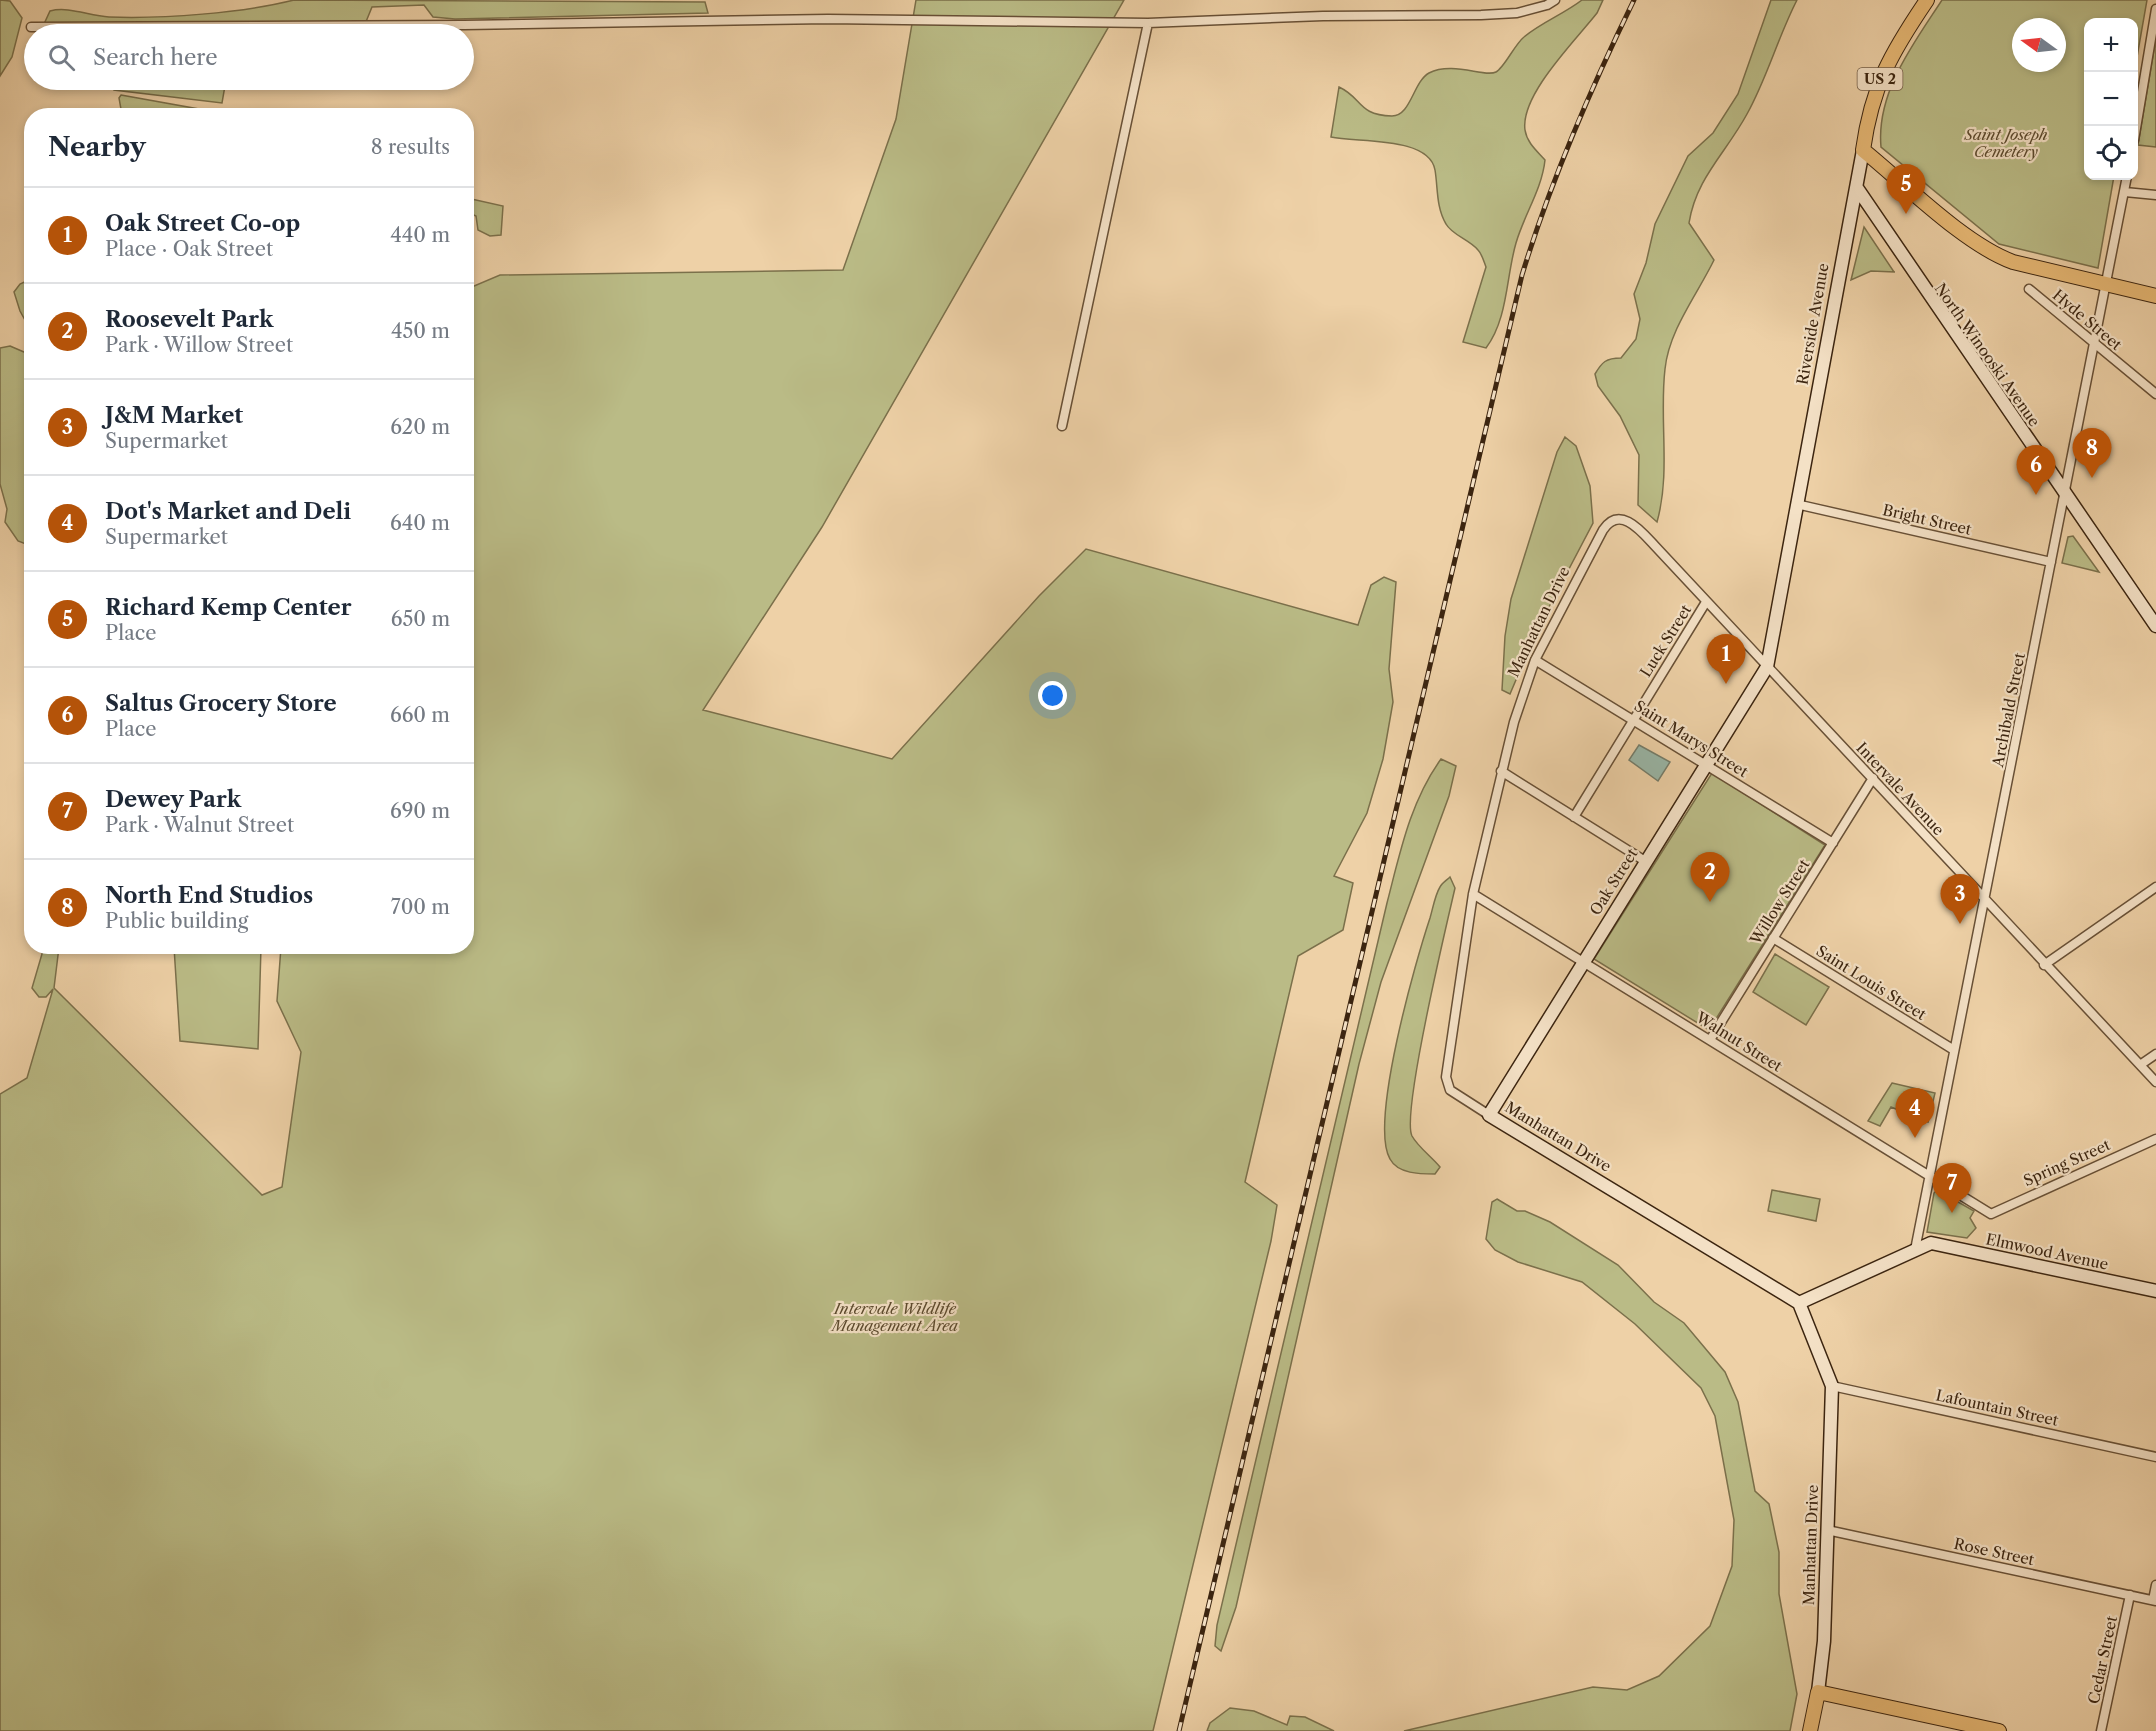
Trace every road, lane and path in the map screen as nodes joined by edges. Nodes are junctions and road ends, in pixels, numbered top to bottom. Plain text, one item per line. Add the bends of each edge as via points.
1 (1554, 0) edge
2 (1927, 0) edge
3 (2156, 9) edge
4 (1148, 23) junction
5 (446, 24) edge
6 (2135, 126) edge
7 (1863, 150) junction
8 (2126, 180) edge
9 (1857, 188) junction
10 (2125, 192) junction
11 (2156, 195) edge
12 (2107, 284) junction
13 (2029, 290) dead end
14 (2156, 296) edge
15 (2095, 344) junction
16 (2156, 394) edge
17 (1062, 426) dead end
18 (2065, 495) junction
19 (1797, 504) junction
20 (1621, 519) joint
21 (2051, 562) junction
22 (1706, 602) junction
23 (2156, 626) edge
24 (1535, 660) junction
25 (1767, 667) junction
26 (1634, 720) junction
27 (1705, 764) junction
28 (1501, 771) junction
29 (1872, 778) junction
30 (1574, 817) junction
31 (1833, 843) junction
32 (1645, 861) junction
33 (2156, 886) edge
34 (1473, 894) junction
35 (1984, 901) junction
36 (1773, 938) junction
37 (1583, 961) junction
38 (2044, 965) junction
39 (1710, 1040) junction
40 (1954, 1050) junction
41 (2156, 1054) edge
42 (2140, 1065) junction
43 (2156, 1082) edge
44 (1489, 1115) junction
45 (2156, 1139) edge
46 (1929, 1175) junction
47 (1991, 1214) joint
48 (1915, 1250) junction
49 (2156, 1291) edge
50 (1798, 1303) junction
51 (1832, 1386) junction
52 (2156, 1457) edge
53 (1827, 1530) junction
54 (2156, 1585) edge
55 (2130, 1595) junction
56 (2154, 1600) edge
57 (1818, 1692) junction
58 (1810, 1731) edge
59 (1999, 1731) edge
60 (2101, 1731) edge

1 - 4 street via 1516,13 1481,15
2 - 7 main road, Riverside Avenue / US 2 via 1882,72 1871,104
3 - 6 street
4 - 5 street via 804,19
4 - 17 street
7 - 9 street, Riverside Avenue
7 - 12 main road via 1994,254
8 - 10 street, Archibald Street
9 - 18 street, North Winooski Avenue
9 - 19 street, Riverside Avenue
10 - 11 street
10 - 12 street, Archibald Street
12 - 14 main road
12 - 15 street, Archibald Street
13 - 15 street, Hyde Street
15 - 16 street, Hyde Street
15 - 18 street, Archibald Street
18 - 21 street, Archibald Street
18 - 23 street, North Winooski Avenue
19 - 21 street, Bright Street
19 - 25 street, Riverside Avenue
20 - 22 street, Intervale Avenue via 1636,526
20 - 24 street, Manhattan Drive via 1612,520 1603,530
21 - 35 street, Archibald Street
22 - 25 street, Intervale Avenue
22 - 26 street, Luck Street
24 - 26 street, Saint Marys Street
24 - 28 street, Manhattan Drive
25 - 27 street, Oak Street
25 - 29 street, Intervale Avenue
26 - 27 street, Saint Marys Street
26 - 30 street, Luck Street
27 - 31 street, Saint Marys Street
27 - 32 street, Oak Street
28 - 30 street
28 - 34 street, Manhattan Drive
29 - 31 street, Willow Street
29 - 35 street, Intervale Avenue
30 - 32 street
31 - 36 street, Willow Street
32 - 37 street, Oak Street
33 - 38 street
34 - 37 street, Walnut Street
34 - 44 street, Manhattan Drive via 1446,1077 1454,1093
35 - 38 street, Intervale Avenue
35 - 40 street, Archibald Street
36 - 39 street, Willow Street
36 - 40 street, Saint Louis Street
37 - 39 street, Walnut Street
37 - 44 street, Oak Street
38 - 42 street, Intervale Avenue
39 - 46 street, Walnut Street
40 - 46 street, Archibald Street
41 - 42 street
42 - 43 street, Intervale Avenue
44 - 50 street, Manhattan Drive
45 - 47 street, Spring Street
46 - 47 street, Walnut Street
46 - 48 street, Archibald Street
48 - 49 street, Elmwood Avenue via 1931,1243
48 - 50 street
50 - 51 street, Manhattan Drive
51 - 52 street, Lafountain Street
51 - 53 street, Manhattan Drive
53 - 55 street, Rose Street
53 - 57 street, Manhattan Drive via 1824,1641
54 - 56 street
55 - 56 street, Rose Street
55 - 60 street, Cedar Street
57 - 58 main road, Manhattan Drive
57 - 59 main road

